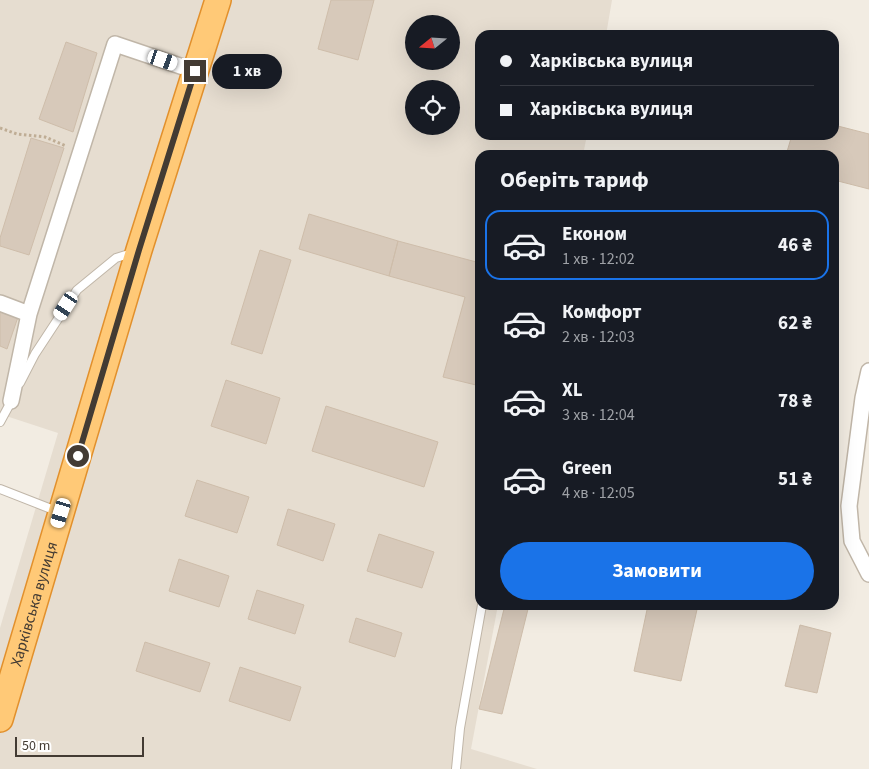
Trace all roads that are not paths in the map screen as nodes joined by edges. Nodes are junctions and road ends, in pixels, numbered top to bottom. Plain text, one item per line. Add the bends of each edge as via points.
1 (218, 0) edge
2 (195, 71) junction
3 (139, 250) junction
4 (0, 303) edge
5 (29, 314) junction
6 (869, 371) edge
7 (866, 398) edge
8 (11, 402) junction
9 (0, 422) edge
10 (0, 489) edge
11 (61, 513) junction
12 (869, 574) edge
13 (481, 610) edge
14 (0, 719) edge
15 (456, 769) edge

1 - 2 highway, Харківська вулиця
2 - 3 highway, Харківська вулиця
2 - 5 street via 115,44
3 - 8 lane via 116,258 77,290 34,354
3 - 11 highway, Харківська вулиця
4 - 5 street
5 - 8 street
6 - 7 street
7 - 12 street via 849,506 852,541
8 - 9 lane
10 - 11 lane
11 - 14 highway, Харківська вулиця
13 - 15 lane

